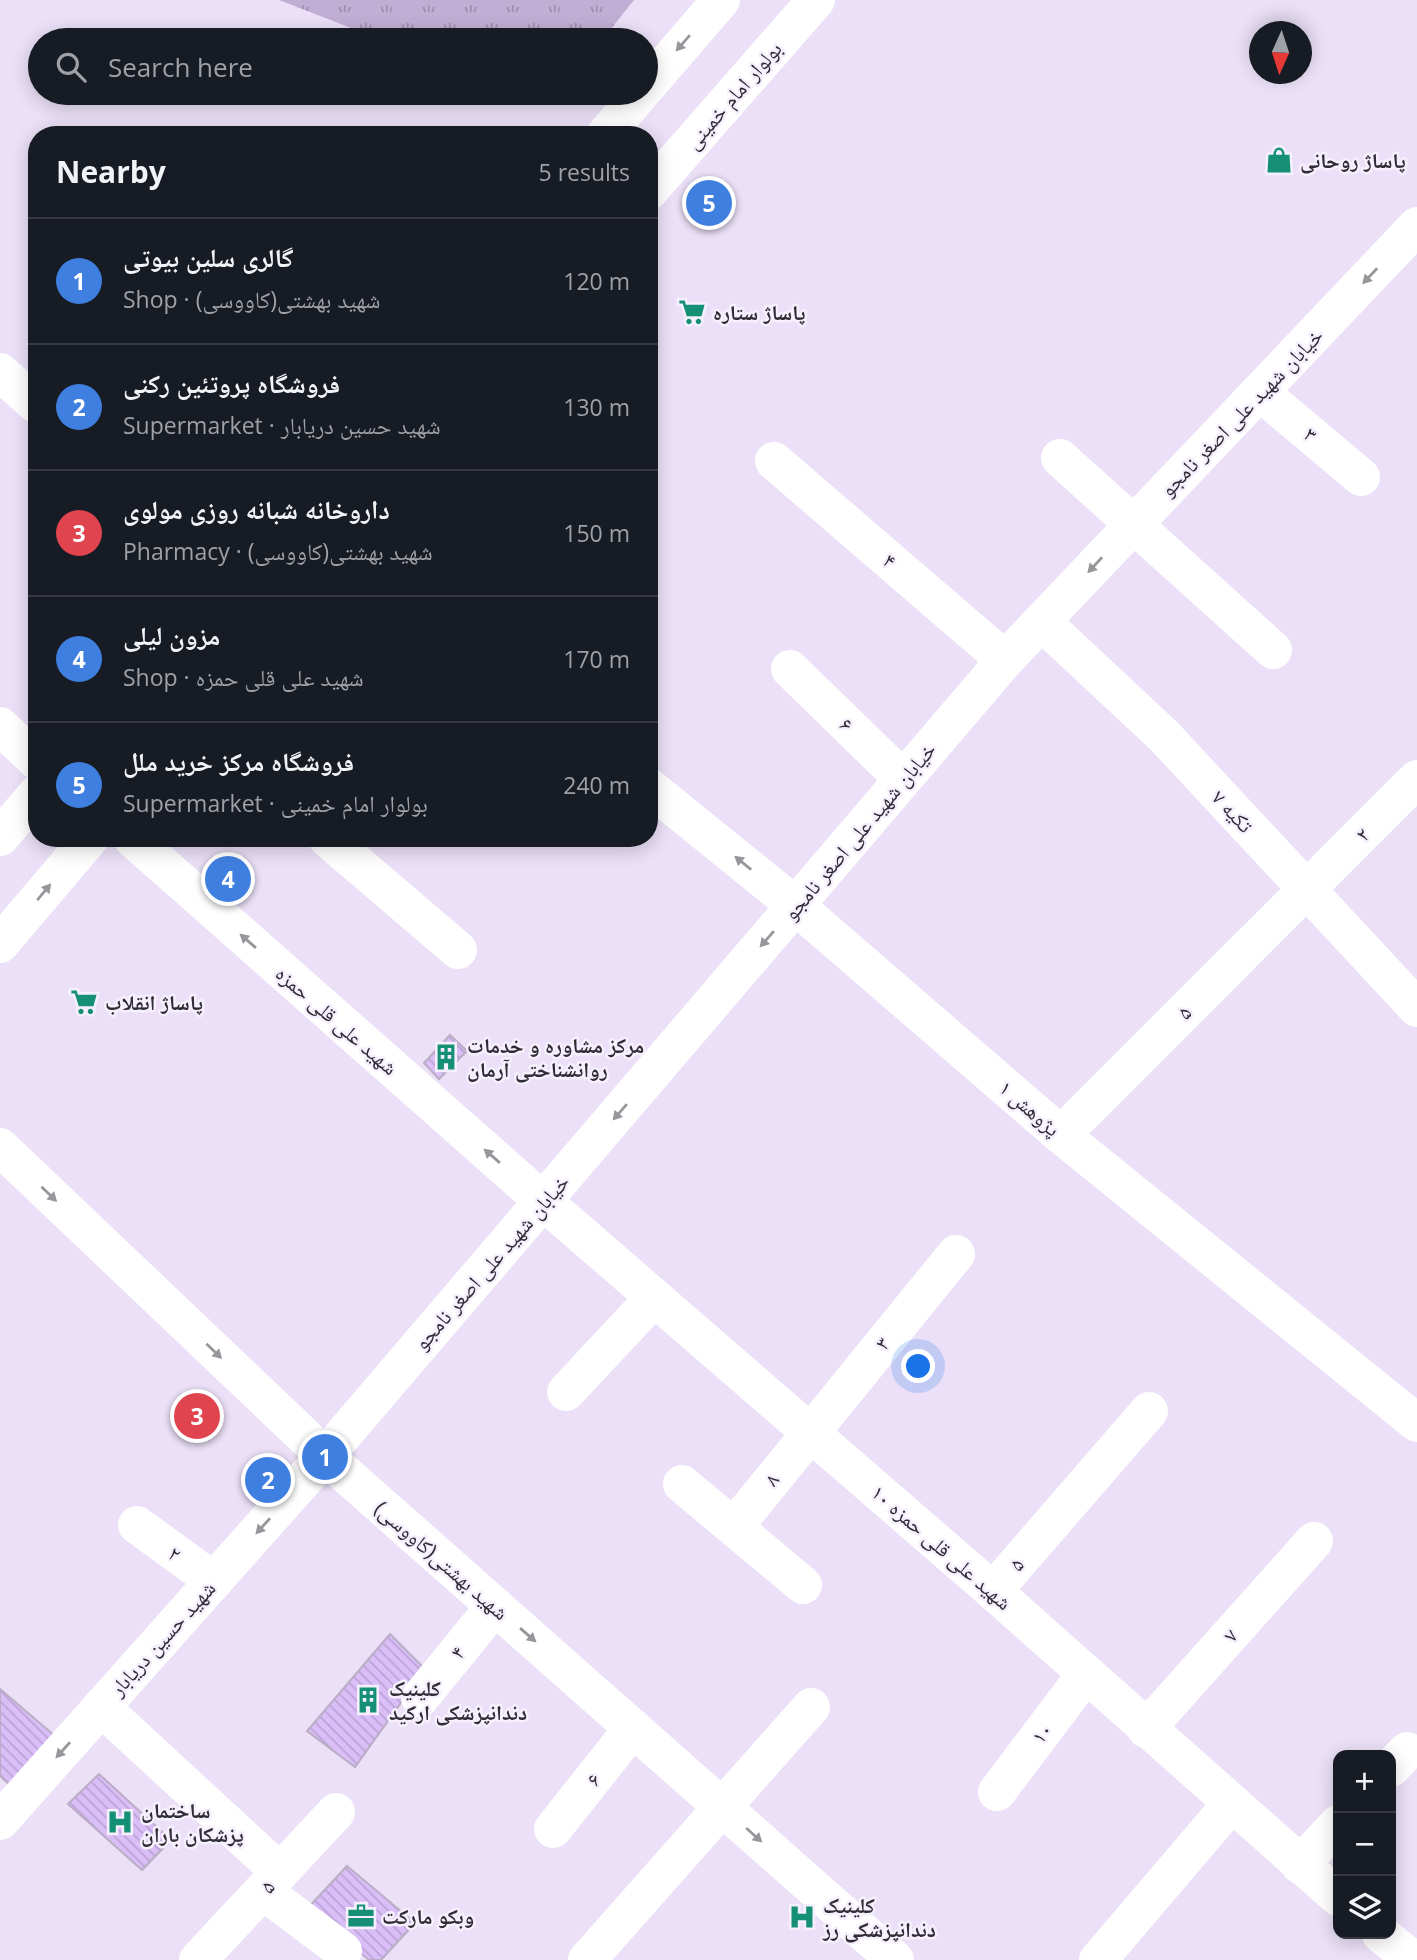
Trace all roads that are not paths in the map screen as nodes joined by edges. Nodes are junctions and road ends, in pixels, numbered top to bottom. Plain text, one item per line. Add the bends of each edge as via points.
1 (721, 0) edge
2 (816, 0) edge
3 (658, 73) edge
4 (630, 105) edge
5 (612, 126) edge
6 (658, 181) edge
7 (1412, 242) edge
8 (0, 372) edge
9 (1260, 392) junction
10 (28, 397) edge
11 (1060, 458) dead end
12 (774, 461) dead end
13 (1361, 477) dead end
14 (1132, 526) junction
15 (1042, 622) junction
16 (1273, 650) dead end
17 (1005, 660) junction
18 (790, 669) dead end
19 (0, 726) edge
20 (28, 752) edge
21 (903, 779) junction
22 (1417, 779) edge
23 (658, 794) edge
24 (28, 804) edge
25 (0, 837) edge
26 (82, 847) edge
27 (142, 847) edge
28 (338, 847) edge
29 (1306, 889) junction
30 (796, 906) junction
31 (0, 944) edge
32 (458, 950) dead end
33 (1417, 1008) edge
34 (1061, 1135) junction
35 (0, 1147) edge
36 (543, 1202) junction
37 (956, 1254) dead end
38 (654, 1298) junction
39 (566, 1392) dead end
40 (1149, 1411) dead end
41 (1417, 1423) edge
42 (809, 1432) junction
43 (325, 1456) junction
44 (682, 1484) dead end
45 (137, 1525) dead end
46 (734, 1527) junction
47 (1314, 1541) dead end
48 (214, 1581) junction
49 (803, 1585) dead end
50 (993, 1591) junction
51 (495, 1606) junction
52 (1086, 1674) junction
53 (420, 1698) dead end
54 (101, 1707) junction
55 (811, 1707) dead end
56 (633, 1728) junction
57 (1146, 1729) junction
58 (997, 1792) dead end
59 (7, 1798) edge
60 (1231, 1804) junction
61 (724, 1808) junction
62 (336, 1812) dead end
63 (553, 1829) dead end
64 (1333, 1829) edge
65 (1300, 1865) junction
66 (272, 1881) junction
67 (1333, 1893) edge
68 (1387, 1939) edge
69 (344, 1951) dead end
70 (198, 1960) edge
71 (587, 1960) edge
72 (895, 1960) edge
73 (1098, 1960) edge
74 (1413, 1960) edge

1 -> 3 street
2 - 6 street, بولوار امام خمینی
4 - 5 street
7 -> 9 street, خیابان شهید علی اصغر نامجو
8 - 10 street
9 - 13 street, ۳
9 - 14 street, خیابان شهید علی اصغر نامجو
11 - 14 street
12 - 17 street, ۴
14 -> 15 street, خیابان شهید علی اصغر نامجو
14 - 16 street
15 - 17 street, خیابان شهید علی اصغر نامجو
15 - 29 street, تکیه ۷ via 1164,736
17 - 21 street, خیابان شهید علی اصغر نامجو
18 - 21 street, ۶
19 - 20 street
21 - 30 street, خیابان شهید علی اصغر نامجو
22 - 29 street, ۲
30 -> 23 street, پژوهش ۱
24 - 25 street
31 -> 26 street
36 -> 27 street, شهید علی قلی حمزه
28 - 32 street
29 - 33 street, تکیه ۷
29 - 34 street, ۵
30 - 34 street, پژوهش ۱
30 -> 36 street, خیابان شهید علی اصغر نامجو
34 - 41 street, پژوهش ۱
35 -> 43 street, شهید بهشتی(کاووسی)
36 - 38 street, شهید علی قلی حمزه ۱۰
36 - 43 street, خیابان شهید علی اصغر نامجو
37 - 42 street, ۳
38 - 39 street
38 - 42 street, شهید علی قلی حمزه ۱۰
40 - 50 street, ۵
42 - 46 street, ۸
42 - 50 street, شهید علی قلی حمزه ۱۰
43 -> 48 street, شهید حسین دریابار
43 - 51 street, شهید بهشتی(کاووسی)
44 - 46 street
45 - 48 street, ۲
46 - 49 street
47 - 57 street, ۷
48 - 54 street, شهید حسین دریابار
50 - 52 street, شهید علی قلی حمزه ۱۰
51 - 53 street, ۴
51 -> 56 street, شهید بهشتی(کاووسی)
52 - 57 street, شهید علی قلی حمزه ۱۰
52 - 58 street, ۱۰
54 -> 59 street, شهید حسین دریابار
54 - 66 street
55 - 61 street
56 - 61 street, شهید بهشتی(کاووسی)
56 - 63 street, ۶
57 - 60 street, شهید علی قلی حمزه ۱۰
60 - 65 street, شهید علی قلی حمزه ۱۰
60 - 73 street
61 - 71 street
61 -> 72 street, شهید بهشتی(کاووسی)
62 - 66 street, ۵
64 - 65 street
65 - 67 street, شهید علی قلی حمزه ۱۰
66 - 69 street
66 - 70 street, ۵
68 - 74 street

